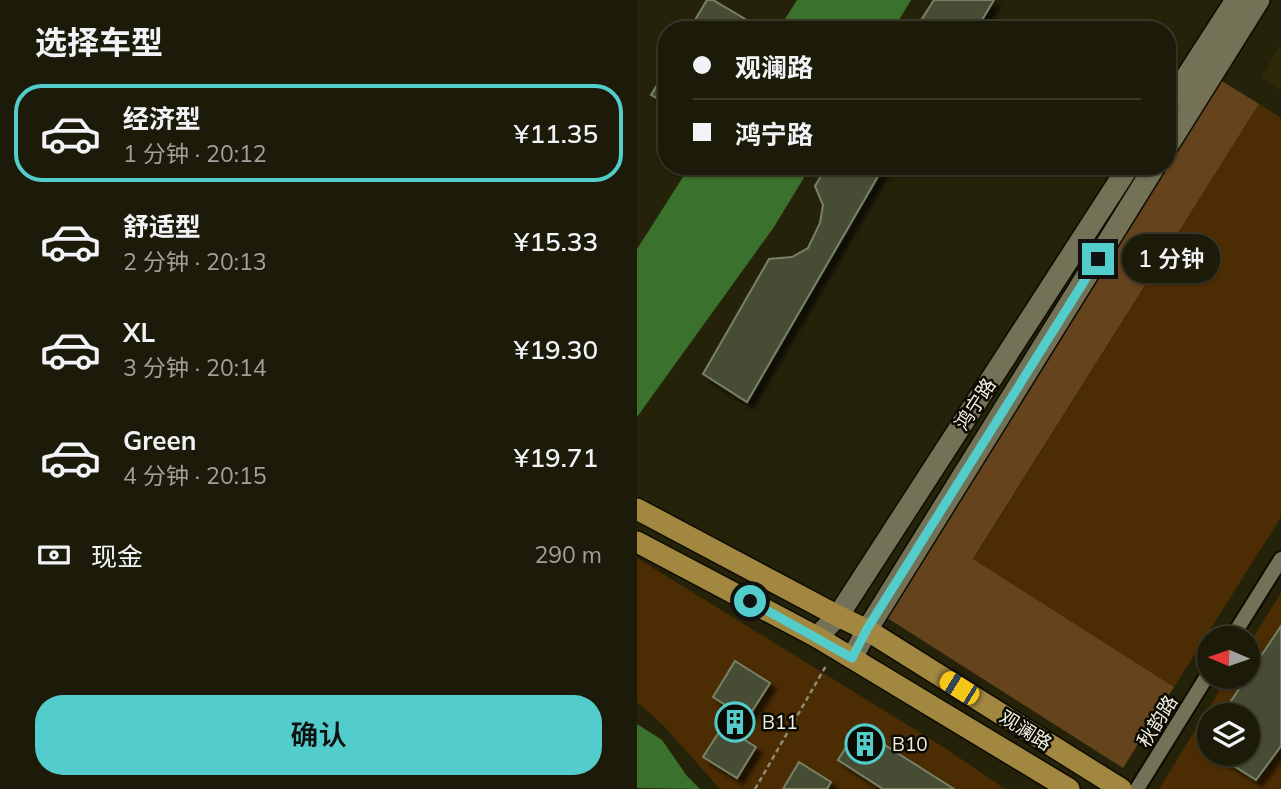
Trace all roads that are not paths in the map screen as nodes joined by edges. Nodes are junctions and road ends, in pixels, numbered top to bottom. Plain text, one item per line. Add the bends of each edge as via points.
1 (1236, 0) edge
2 (1259, 0) edge
3 (1176, 93) edge
4 (1176, 133) edge
5 (1123, 175) edge
6 (1149, 175) edge
7 (637, 509) edge
8 (637, 542) edge
9 (1281, 559) edge
10 (838, 616) junction
11 (1239, 626) edge
12 (867, 629) junction
13 (835, 648) junction
14 (1198, 690) edge
15 (1069, 789) edge
16 (1121, 789) edge
17 (1137, 789) edge

1 - 3 main road
2 - 4 main road
5 - 10 main road, 鸿宁路
6 - 12 main road, 鸿宁路
7 - 10 main road, 观澜路
8 - 13 main road, 观澜路
9 - 11 street
10 - 12 main road, 观澜路
10 - 13 main road, 鸿宁路
12 - 13 main road, 鸿宁路
12 - 16 main road, 观澜路
13 - 15 main road, 观澜路
14 - 17 street, 秋韵路

